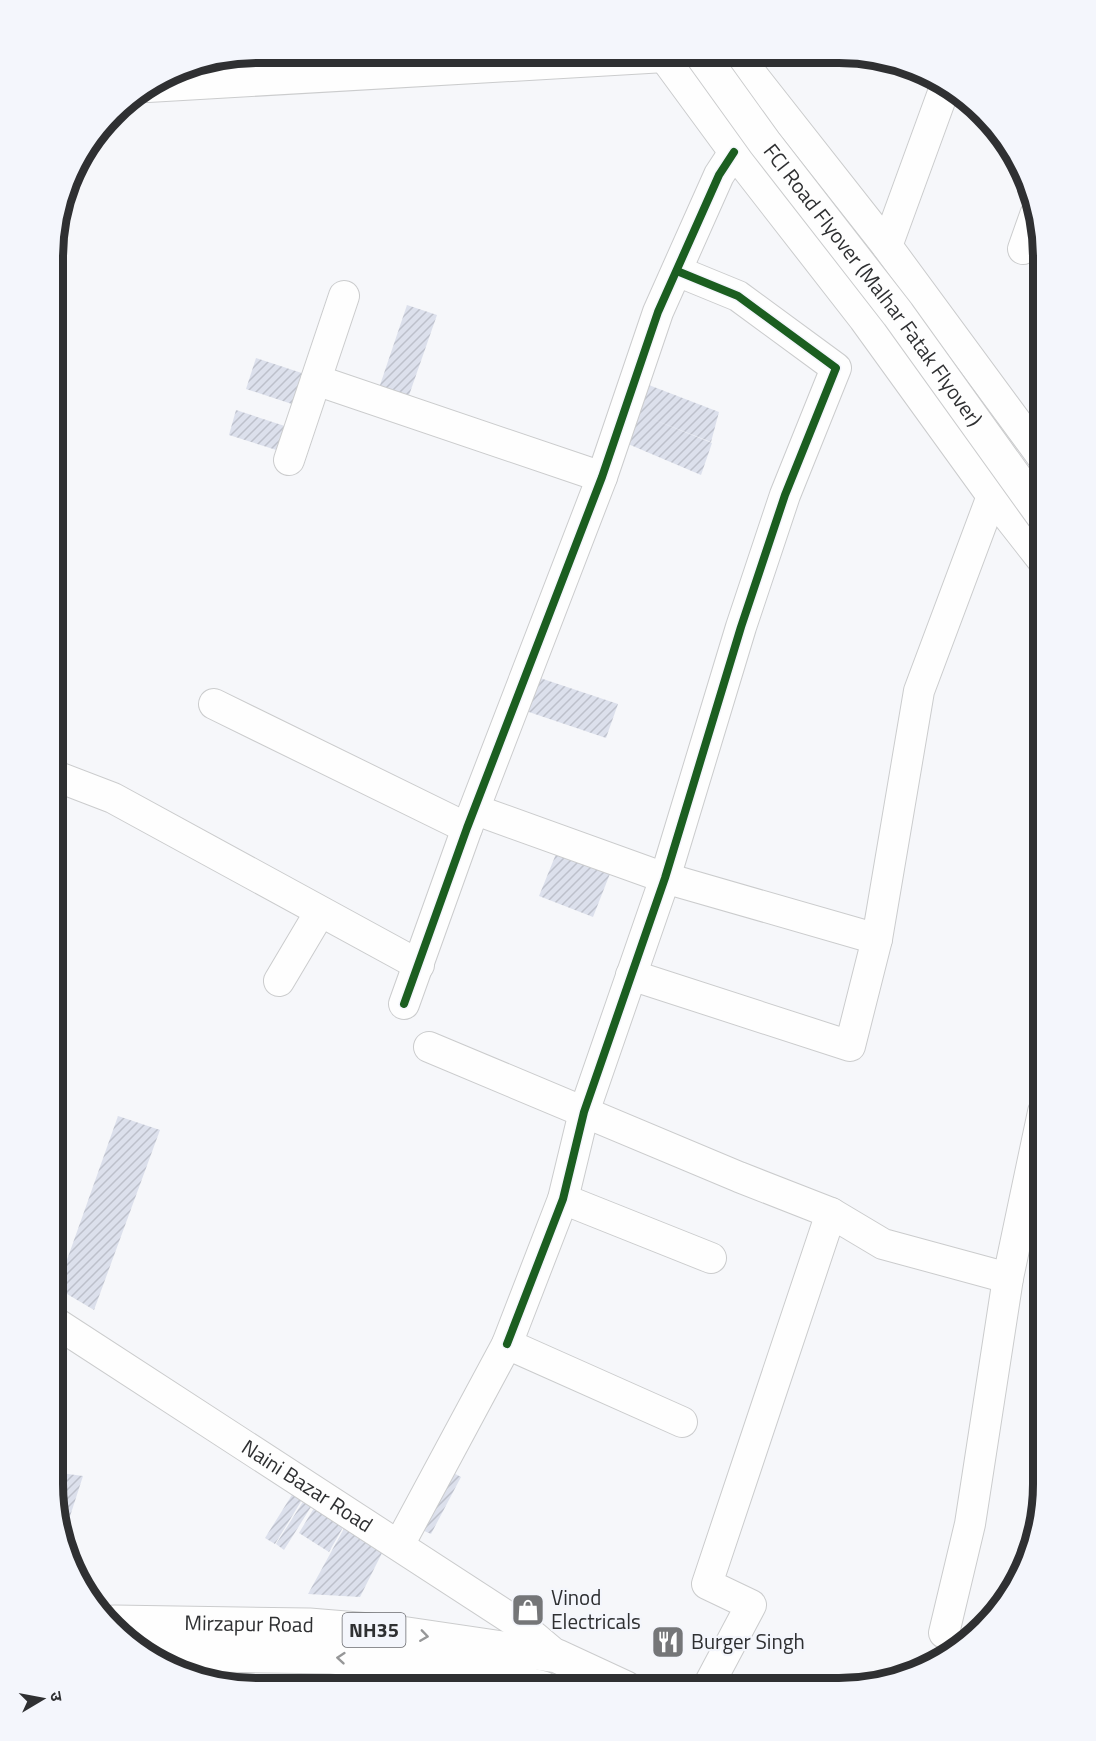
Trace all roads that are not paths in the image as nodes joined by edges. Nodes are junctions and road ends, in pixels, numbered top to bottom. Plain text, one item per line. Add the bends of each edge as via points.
1 (547, 63) edge
2 (668, 63) edge
3 (707, 63) edge
4 (750, 63) edge
5 (166, 86) edge
6 (943, 93) edge
7 (734, 152) junction
8 (1030, 228) edge
9 (887, 246) junction
10 (1023, 249) dead end
11 (676, 270) junction
12 (344, 296) dead end
13 (316, 380) junction
14 (1033, 438) edge
15 (289, 460) dead end
16 (602, 477) junction
17 (992, 496) junction
18 (1033, 502) edge
19 (1033, 548) edge
20 (214, 704) dead end
21 (63, 779) edge
22 (472, 819) junction
23 (665, 878) junction
24 (320, 912) junction
25 (877, 939) junction
26 (419, 965) junction
27 (631, 975) junction
28 (279, 981) dead end
29 (404, 1004) dead end
30 (429, 1047) dead end
31 (584, 1112) junction
32 (1033, 1159) edge
33 (563, 1199) junction
34 (831, 1213) junction
35 (711, 1258) dead end
36 (1008, 1278) junction
37 (63, 1327) edge
38 (507, 1344) junction
39 (682, 1422) dead end
40 (399, 1545) junction
41 (122, 1623) edge
42 (944, 1633) dead end
43 (165, 1654) edge
44 (557, 1656) junction
45 (505, 1678) edge
46 (596, 1678) edge
47 (711, 1678) edge

1 - 5 street
2 - 7 street
3 - 18 main road, FCI Road Flyover (Malhar Fatak Flyover), bridge via 898,314
4 - 9 street
6 - 9 street
7 - 11 street via 718,176
7 - 17 street via 864,319
8 - 10 street
9 - 14 street
11 - 16 street
11 - 23 street via 738,296 836,368 785,495 748,605
12 - 13 street
13 - 15 street
13 - 16 street
16 - 22 street
17 - 19 street
17 - 25 street via 919,691
20 - 22 street
21 - 24 street via 113,798
22 - 23 street
22 - 26 street
23 - 25 street
23 - 27 street
24 - 26 street
24 - 28 street
25 - 27 street via 850,1046
26 - 29 street
27 - 31 street
30 - 31 street
31 - 33 street
31 - 34 street
32 - 36 street
33 - 35 street
33 - 38 street
34 - 36 street via 883,1244
34 - 47 street via 706,1584 751,1605
36 - 42 street via 970,1524
37 - 40 street, Naini Bazar Road
38 - 39 street
38 - 40 street
40 - 44 street, Naini Bazar Road via 519,1624
41 -> 44 main road, Mirzapur Road / NH35 via 309,1625 394,1632
45 -> 43 main road, Mirzapur Road / NH35 via 471,1669 331,1657
44 - 46 main road, Mirzapur Road / NH35

